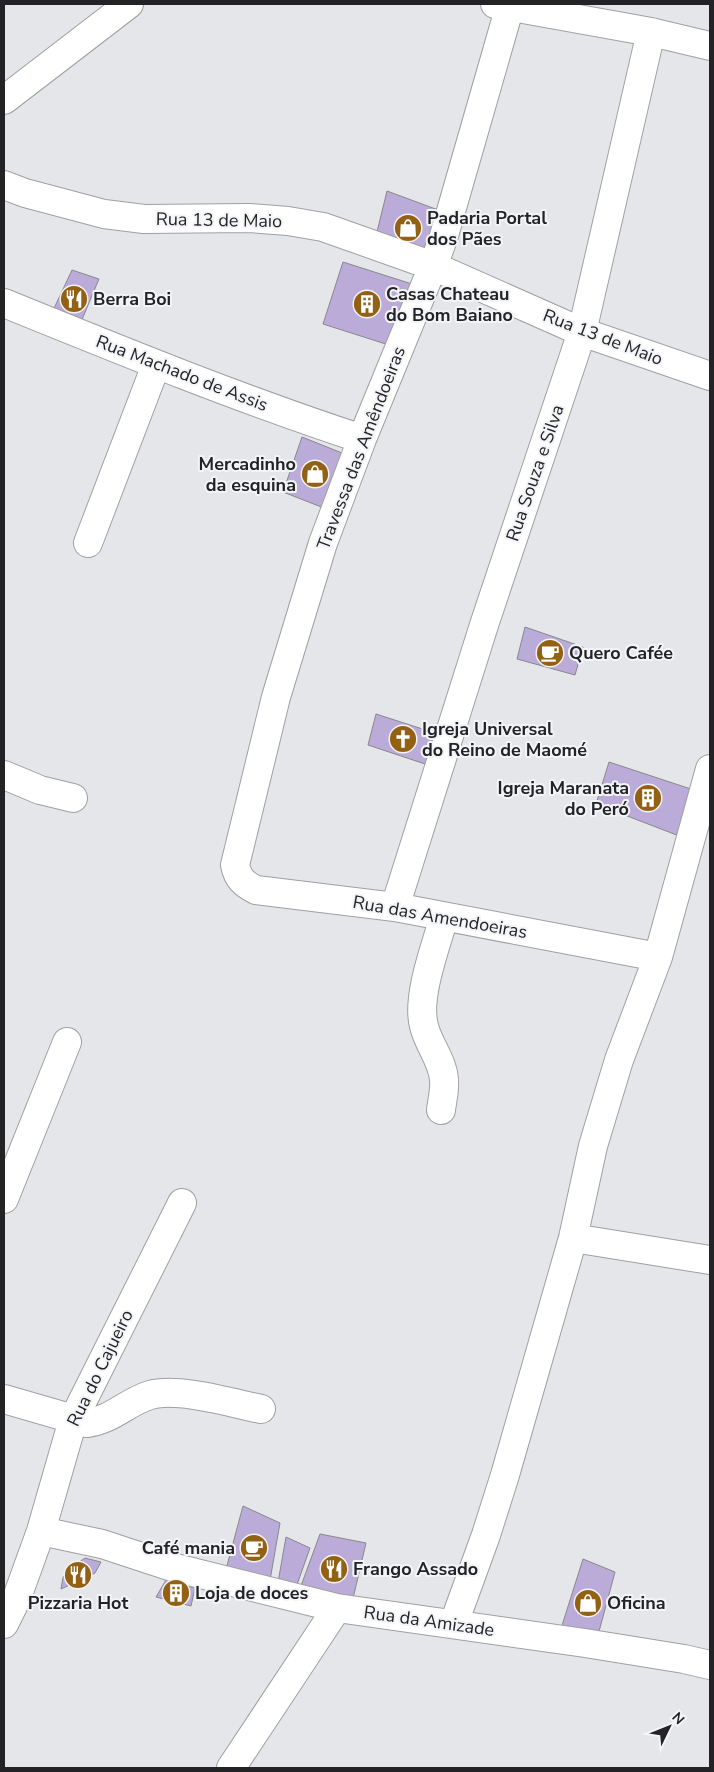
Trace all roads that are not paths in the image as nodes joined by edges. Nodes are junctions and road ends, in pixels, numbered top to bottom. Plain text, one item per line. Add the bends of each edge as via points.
1 (129, 4) edge
2 (503, 5) edge
3 (651, 32) junction
4 (710, 46) edge
5 (4, 100) edge
6 (4, 185) edge
7 (433, 266) junction
8 (4, 303) edge
9 (582, 332) junction
10 (156, 365) junction
11 (710, 376) edge
12 (362, 439) junction
13 (88, 543) dead end
14 (710, 769) edge
15 (4, 775) edge
16 (73, 798) dead end
17 (235, 866) joint
18 (395, 907) junction
19 (444, 917) junction
20 (658, 957) junction
21 (67, 1042) dead end
22 (441, 1110) dead end
23 (4, 1198) edge
24 (182, 1203) dead end
25 (573, 1238) junction
26 (710, 1260) edge
27 (4, 1399) edge
28 (261, 1409) dead end
29 (73, 1420) junction
30 (41, 1531) junction
31 (337, 1608) junction
32 (4, 1624) edge
33 (454, 1624) junction
34 (710, 1665) edge
35 (230, 1768) edge

1 - 5 street
2 - 3 street
2 - 7 street, Travessa das Amêndoeiras
3 - 4 street
3 - 9 street, Rua Souza e Silva
6 - 7 street, Rua 13 de Maio via 104,214 144,219 249,218 323,227
7 - 9 street, Rua 13 de Maio
7 - 12 street, Travessa das Amêndoeiras
8 - 10 street, Rua Machado de Assis
9 - 11 street, Rua 13 de Maio
9 - 18 street, Rua Souza e Silva via 485,622
10 - 12 street, Rua Machado de Assis
10 - 13 street
12 - 17 street, Travessa das Amêndoeiras via 323,543 276,697
14 - 20 street
15 - 16 street via 40,790
17 - 18 street, Rua das Amendoeiras via 237,876 256,890
18 - 19 street, Rua das Amendoeiras
19 - 20 street, Rua das Amendoeiras
19 - 22 street via 423,993 422,1009 424,1026 444,1079
20 - 25 street via 593,1146
21 - 23 street
24 - 29 street, Rua do Cajueiro
25 - 26 street
25 - 33 street via 503,1483
27 - 29 street
28 - 29 street via 168,1392 136,1401 99,1422
29 - 30 street, Rua do Cajueiro
30 - 31 street, Rua da Amizade via 102,1544 172,1567
30 - 32 street, Rua do Cajueiro
31 - 33 street, Rua da Amizade
31 - 35 street
33 - 34 street, Rua da Amizade via 684,1658

